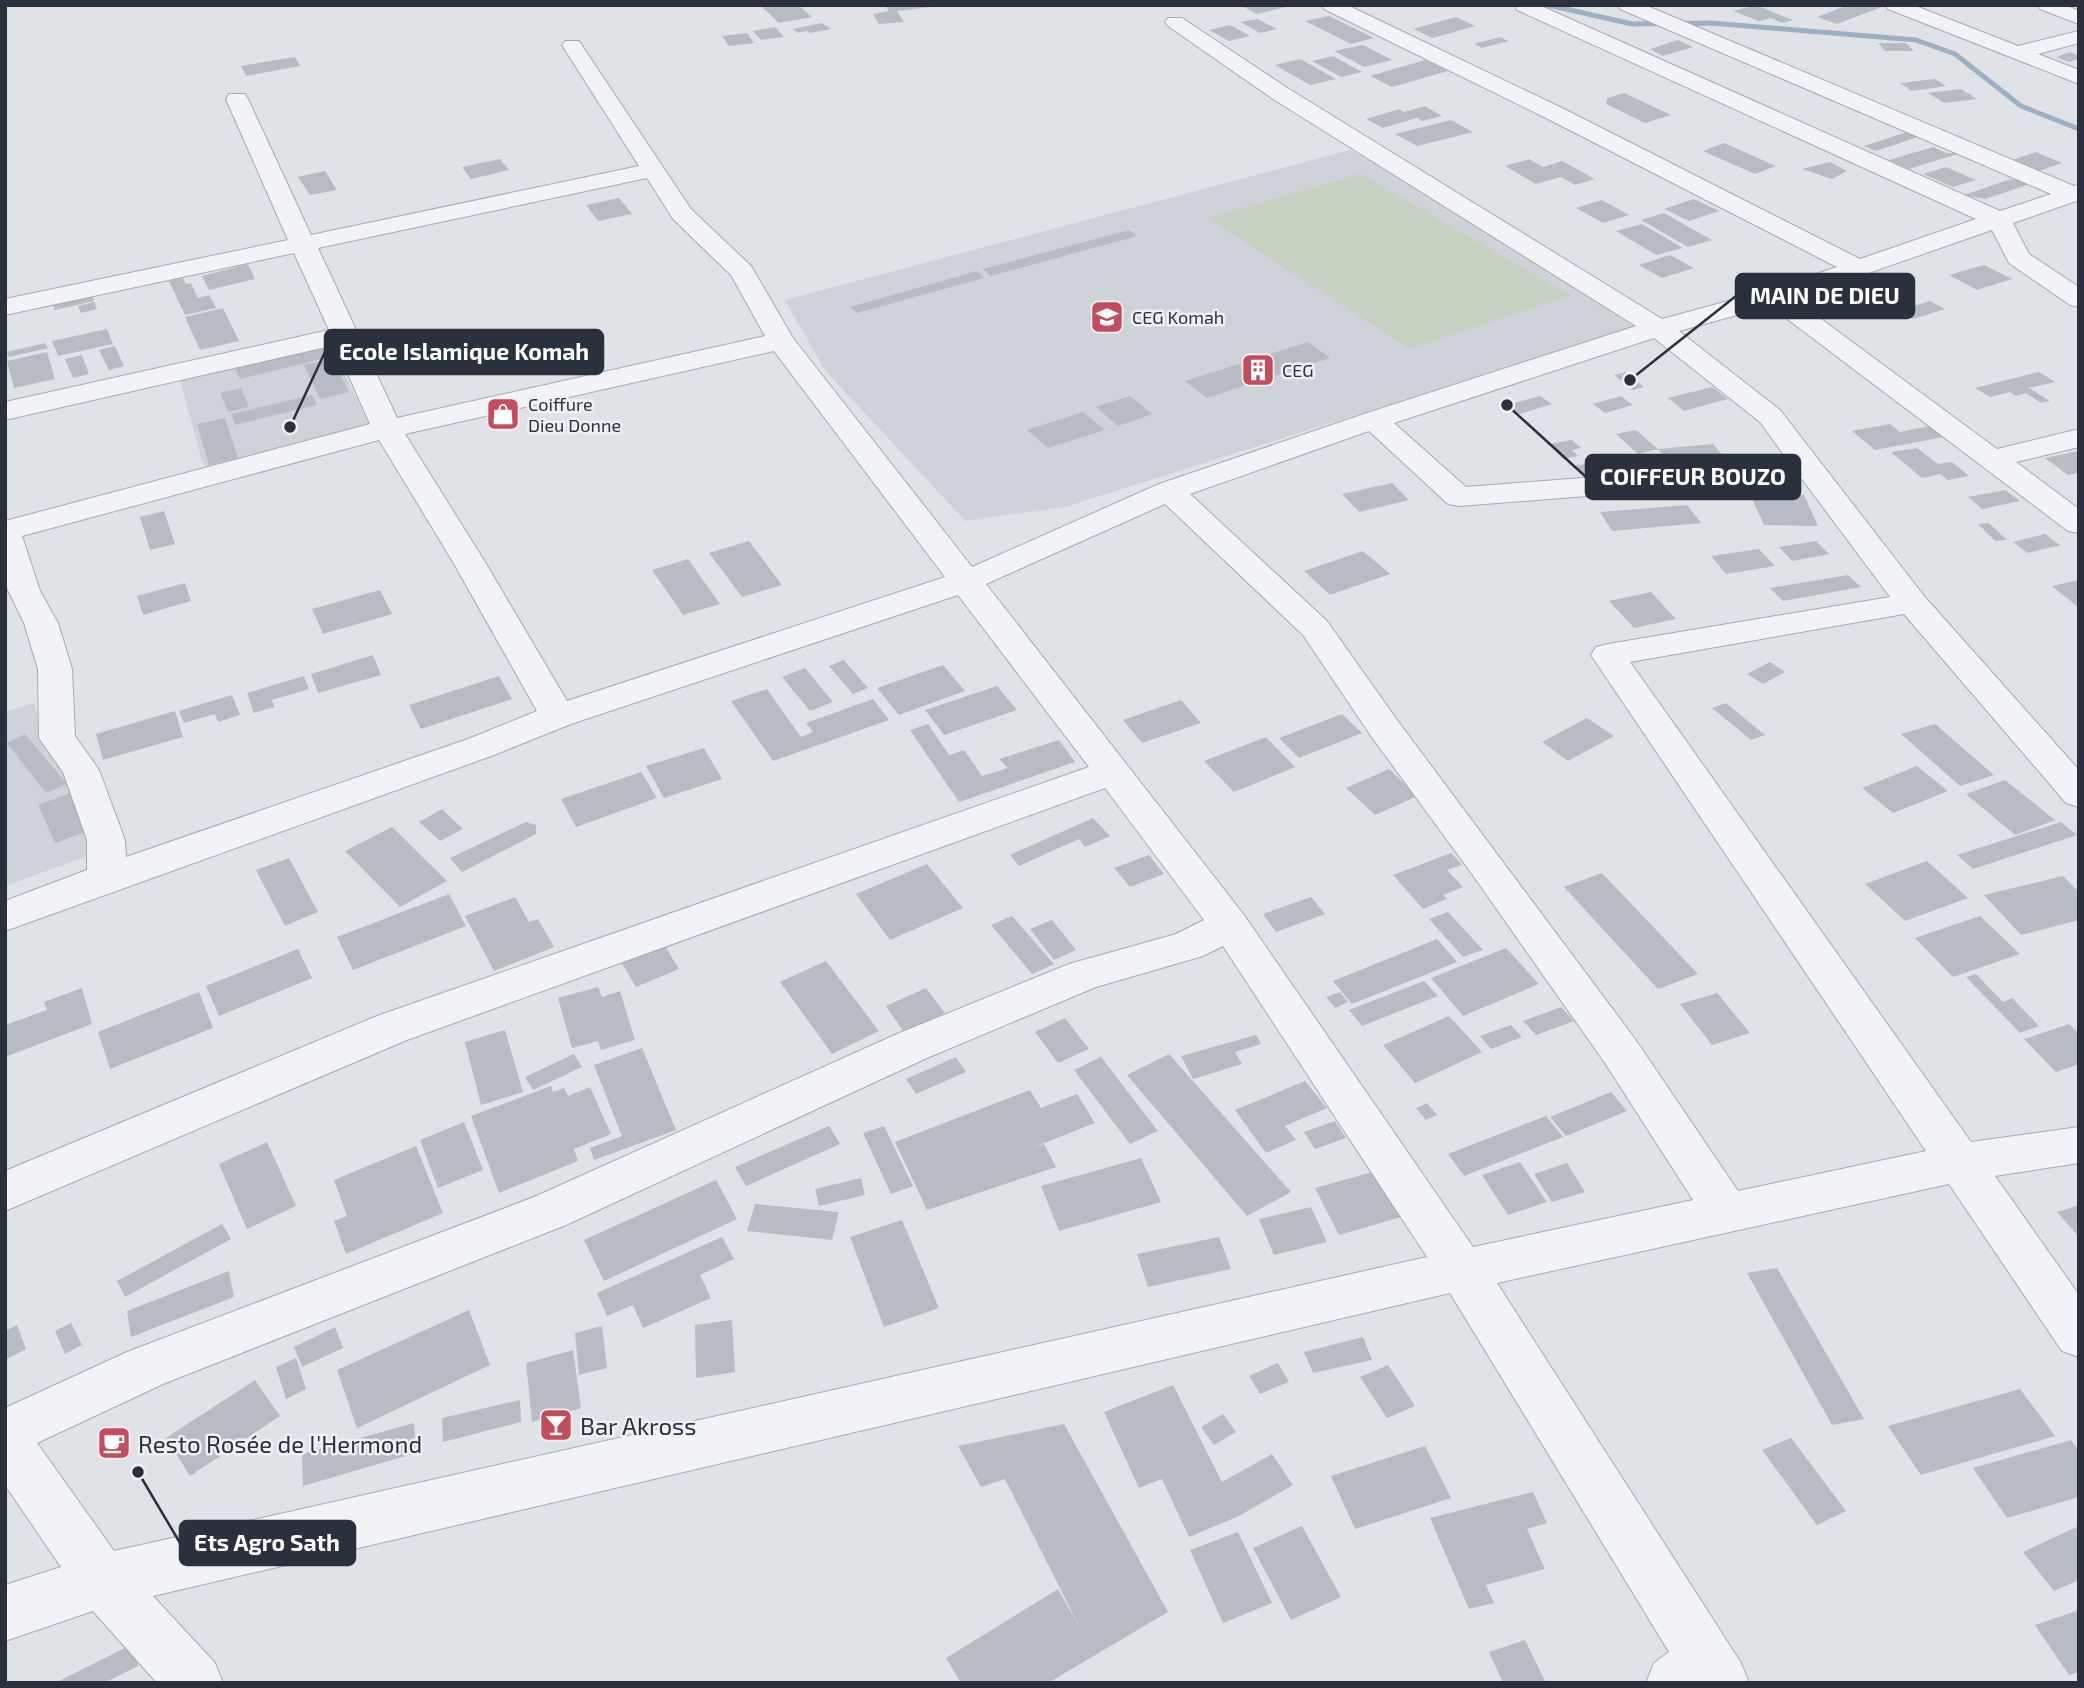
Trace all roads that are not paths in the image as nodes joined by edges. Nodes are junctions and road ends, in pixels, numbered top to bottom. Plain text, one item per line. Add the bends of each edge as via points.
1 (1331, 5) edge
2 (1627, 5) edge
3 (1895, 5) edge
4 (2047, 5) edge
5 (1524, 6) edge
6 (2079, 18) edge
7 (1175, 22) dead end
8 (2079, 37) edge
9 (572, 46) dead end
10 (2017, 53) junction
11 (2079, 78) edge
12 (237, 99) dead end
13 (653, 170) junction
14 (2076, 193) edge
15 (1999, 220) junction
16 (303, 244) junction
17 (1859, 268) junction
18 (1774, 297) junction
19 (2079, 299) edge
20 (5, 307) edge
21 (1658, 328) junction
22 (344, 335) junction
23 (780, 341) junction
24 (5, 411) edge
25 (1374, 420) junction
26 (387, 429) junction
27 (2079, 438) edge
28 (1992, 459) junction
29 (1812, 469) junction
30 (1170, 491) junction
31 (5, 508) edge
32 (2079, 524) edge
33 (5, 526) edge
34 (5, 532) edge
35 (964, 582) junction
36 (1912, 603) junction
37 (558, 716) junction
38 (1112, 772) junction
39 (2079, 794) edge
40 (107, 878) junction
41 (5, 917) edge
42 (1230, 925) junction
43 (2079, 1144) edge
44 (1958, 1163) junction
45 (5, 1192) edge
46 (1726, 1212) junction
47 (1462, 1270) junction
48 (2079, 1335) edge
49 (5, 1433) edge
50 (5, 1441) edge
51 (102, 1581) junction
52 (5, 1613) edge
53 (1700, 1675) edge
54 (195, 1683) edge

1 - 17 street
2 - 14 street
3 - 10 street
4 - 6 street
5 - 15 street
7 - 21 street via 1281,94
8 - 10 street
9 - 13 street
10 - 11 street
12 - 16 street
13 - 16 street
13 - 23 street via 682,214 742,271
14 - 15 street
15 - 17 street
15 - 19 street via 2018,258
16 - 20 street
16 - 22 street
17 - 18 street
18 - 21 street
18 - 28 street
21 - 25 street
21 - 29 street via 1770,416
22 - 24 street
22 - 26 street
23 - 26 street
23 - 35 street
25 - 29 street via 1459,497
25 - 30 street
26 - 34 street
26 - 37 street
27 - 28 street
28 - 32 street
29 - 36 street
30 - 35 street
30 - 46 street via 1315,628 1620,1051
31 - 33 street
34 - 40 street via 55,669 57,738 81,770 106,840
35 - 37 street
35 - 38 street
36 - 39 street
36 - 44 street via 1608,655
37 - 40 street
38 - 42 street
38 - 45 street via 392,1028
40 - 41 street
42 - 47 street
42 - 49 street via 1189,945 1084,975 912,1046 550,1211 145,1368
43 - 44 street
44 - 46 street
44 - 48 street
46 - 47 street
47 - 51 street
47 - 53 street
50 - 51 street
51 - 52 street
51 - 54 street

